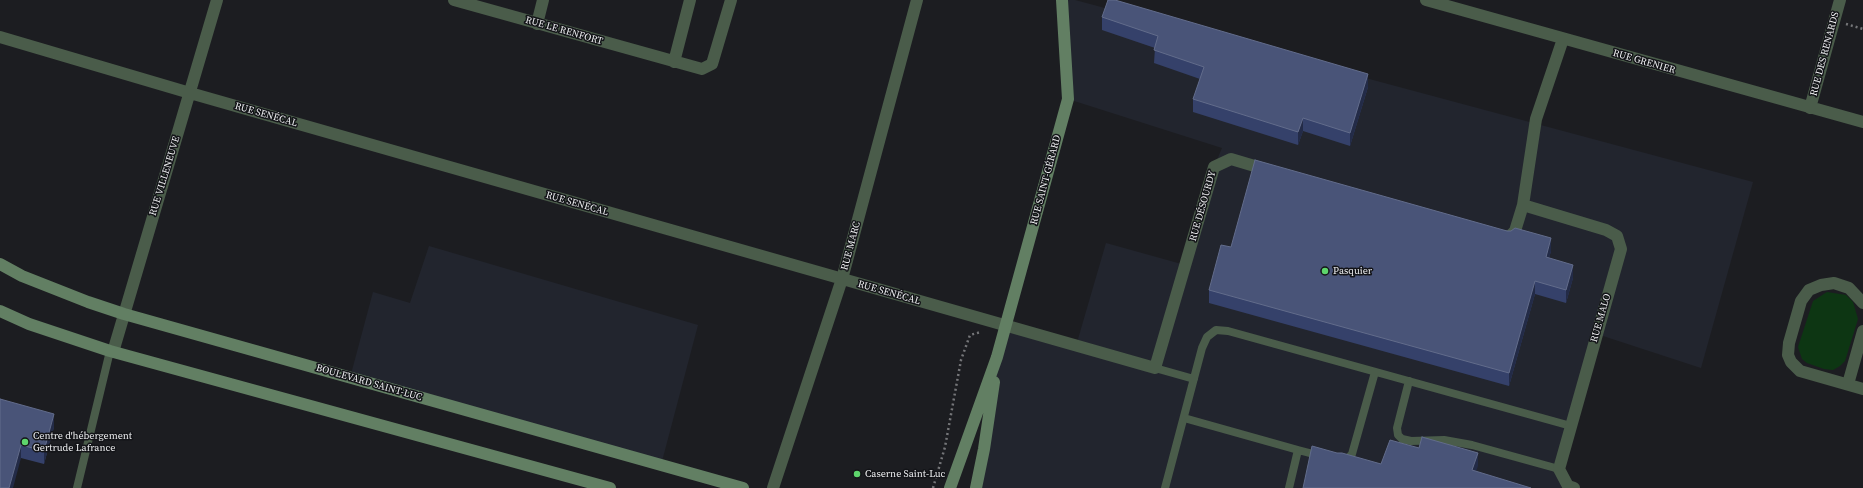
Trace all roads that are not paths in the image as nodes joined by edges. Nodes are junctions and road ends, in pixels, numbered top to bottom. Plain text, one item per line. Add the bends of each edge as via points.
1 (217, 0) edge
2 (454, 0) edge
3 (544, 0) edge
4 (690, 0) edge
5 (731, 0) edge
6 (917, 0) edge
7 (1062, 0) edge
8 (1426, 0) edge
9 (1840, 0) edge
10 (537, 24) junction
11 (0, 37) edge
12 (1563, 39) junction
13 (674, 62) junction
14 (190, 93) junction
15 (1810, 108) junction
16 (1863, 122) edge
17 (1276, 172) edge
18 (1523, 205) junction
19 (1494, 233) edge
20 (0, 264) edge
21 (842, 280) junction
22 (1863, 303) edge
23 (0, 311) edge
24 (124, 314) junction
25 (1006, 326) junction
26 (1863, 331) edge
27 (111, 351) junction
28 (997, 356) junction
29 (1155, 368) junction
30 (1375, 372) junction
31 (1194, 379) junction
32 (1409, 381) junction
33 (1848, 384) junction
34 (1863, 389) edge
35 (1184, 418) junction
36 (1571, 426) junction
37 (1298, 450) junction
38 (1559, 469) junction
39 (77, 488) edge
40 (610, 488) edge
41 (743, 488) edge
42 (773, 488) edge
43 (950, 488) edge
44 (976, 488) edge
45 (1165, 488) edge
46 (1288, 488) edge
47 (1574, 488) edge

1 - 14 street, RUE VILLENEUVE
2 - 10 street, RUE LE RENFORT
3 - 10 street
4 - 13 street
5 - 13 street, RUE LE RENFORT via 712,64 702,69
6 - 21 street, RUE MARC
7 - 25 street, RUE SAINT-GÉRARD via 1068,99
8 - 12 street, RUE GRENIER
9 - 15 street, RUE DES RENARDS
10 - 13 street, RUE LE RENFORT
11 - 14 street, RUE SENÉCAL
12 - 15 street, RUE GRENIER
12 - 18 street via 1536,119
14 - 21 street, RUE SENÉCAL
14 - 24 street, RUE VILLENEUVE
15 - 16 street, RUE GRENIER
17 - 29 street, RUE DÉSOURDY via 1231,159 1214,167
18 - 19 street via 1515,231 1509,237
18 - 36 street, RUE MALO via 1606,230 1617,236 1621,249
20 - 24 street, BOULEVARD SAINT-LUC via 80,300
21 - 25 street, RUE SENÉCAL
21 - 42 street, RUE MARC
22 - 33 street via 1849,288 1834,283 1809,290 1801,301 1789,343 1788,355 1800,371
23 - 27 street via 29,324
24 - 27 street, RUE VILLENEUVE
24 - 41 street, BOULEVARD SAINT-LUC
25 - 28 street, RUE SAINT-GÉRARD
25 - 29 street, RUE SENÉCAL
26 - 33 street
27 - 39 lane
27 - 40 street
28 - 43 street, RUE SAINT-GÉRARD
28 - 44 street, RUE SAINT-GÉRARD
29 - 31 lane
30 - 31 lane via 1228,330 1216,330 1207,337 1202,348
30 - 32 lane
30 - 37 lane via 1352,454 1346,460 1338,461
31 - 35 lane
32 - 36 lane
32 - 38 lane via 1396,428 1402,439 1444,440 1472,445
33 - 34 street
35 - 37 lane
35 - 45 lane
36 - 38 street, RUE MALO
37 - 46 lane
38 - 47 street via 1568,486

